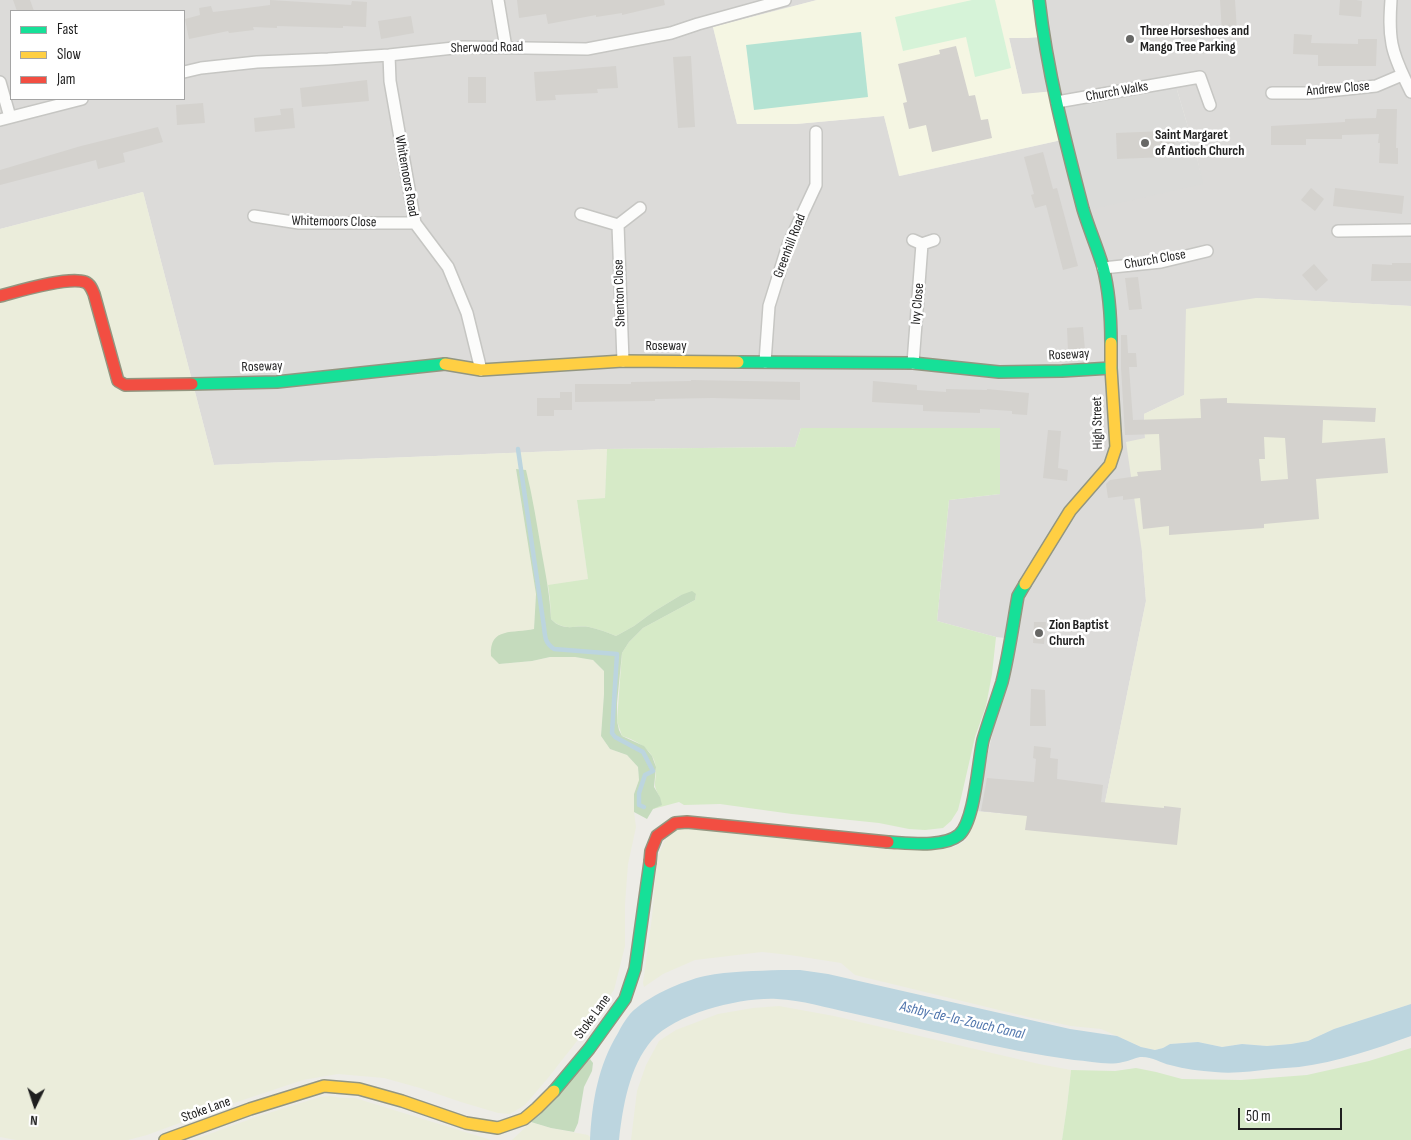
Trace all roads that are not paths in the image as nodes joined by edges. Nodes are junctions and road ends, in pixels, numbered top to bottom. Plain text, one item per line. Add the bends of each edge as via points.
1 (498, 0) edge
2 (785, 0) edge
3 (1039, 0) edge
4 (1391, 0) edge
5 (506, 48) junction
6 (389, 55) junction
7 (185, 72) edge
8 (1402, 75) junction
9 (0, 82) edge
10 (1411, 92) edge
11 (1272, 93) dead end
12 (78, 100) edge
13 (1057, 102) junction
14 (1210, 105) dead end
15 (5, 118) edge
16 (816, 132) dead end
17 (640, 208) dead end
18 (581, 214) dead end
19 (254, 216) dead end
20 (414, 223) junction
21 (618, 226) junction
22 (1411, 230) edge
23 (1338, 231) dead end
24 (934, 240) dead end
25 (1206, 251) dead end
26 (1103, 268) junction
27 (0, 296) edge
28 (623, 361) junction
29 (764, 362) junction
30 (913, 363) junction
31 (1111, 368) junction
32 (481, 370) junction
33 (950, 840) joint
34 (165, 1140) edge

1 - 5 street
2 - 5 street, Sherwood Road via 671,33 588,48
3 - 13 street, High Street
4 - 8 street via 1392,46
5 - 6 street, Sherwood Road via 462,47
6 - 7 street, Sherwood Road via 264,61
6 - 20 street, Whitemoors Road via 390,81
8 - 10 street
8 - 11 street, Andrew Close via 1376,86
9 - 15 street
12 - 15 street
13 - 14 street, Church Walks via 1200,77
13 - 26 street, High Street via 1084,211
16 - 29 street, Greenhill Road via 816,184 788,245 768,306
17 - 21 street
18 - 21 street
19 - 20 street, Whitemoors Close via 299,223
20 - 32 street, Whitemoors Road via 448,268 467,313
21 - 28 street, Shenton Close
22 - 23 street
24 - 30 street, Ivy Close via 918,242
25 - 26 street, Church Close via 1161,262
26 - 31 street, High Street via 1111,320
27 - 32 street, Roseway via 64,282 86,282 94,294 114,373 125,385 277,382 445,364
28 - 29 street, Roseway
28 - 32 street, Roseway
29 - 30 street, Roseway
30 - 31 street, Roseway via 999,372
31 - 33 street, High Street via 1114,455 1110,465 1070,512 1018,596 1002,681 983,742 971,811 960,834
33 - 34 street, Stoke Lane via 924,844 676,823 656,836 635,969 625,999 560,1084 524,1119 498,1128 482,1126 359,1089 324,1086

